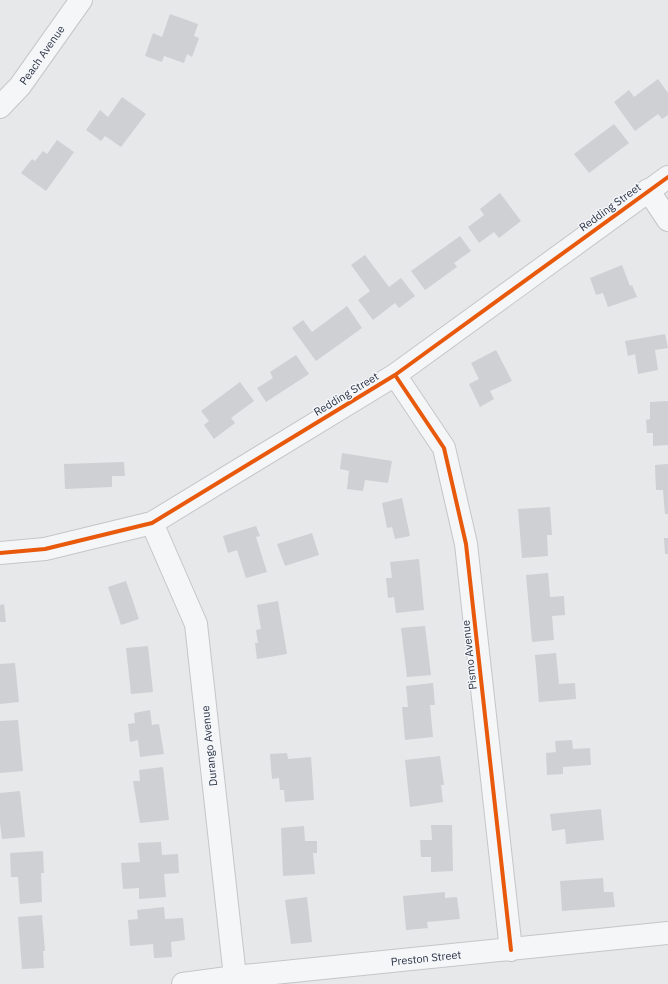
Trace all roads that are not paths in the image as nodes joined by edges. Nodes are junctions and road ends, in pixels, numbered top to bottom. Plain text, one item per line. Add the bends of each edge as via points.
1 (81, 0) edge
2 (0, 107) edge
3 (668, 177) edge
4 (648, 190) junction
5 (668, 220) edge
6 (395, 375) junction
7 (152, 522) junction
8 (0, 553) edge
9 (668, 934) edge
10 (511, 950) junction
11 (235, 978) junction
12 (183, 984) edge

1 - 2 street, Peach Avenue via 20,86
3 - 4 street, Redding Street
4 - 5 street
4 - 6 street, Redding Street
6 - 7 street, Redding Street
6 - 10 street, Pismo Avenue via 444,448 466,544
7 - 8 street, Redding Street via 46,549
7 - 11 street, Durango Avenue via 196,624
9 - 10 street, Preston Street
10 - 11 street, Preston Street
11 - 12 street, Preston Street

